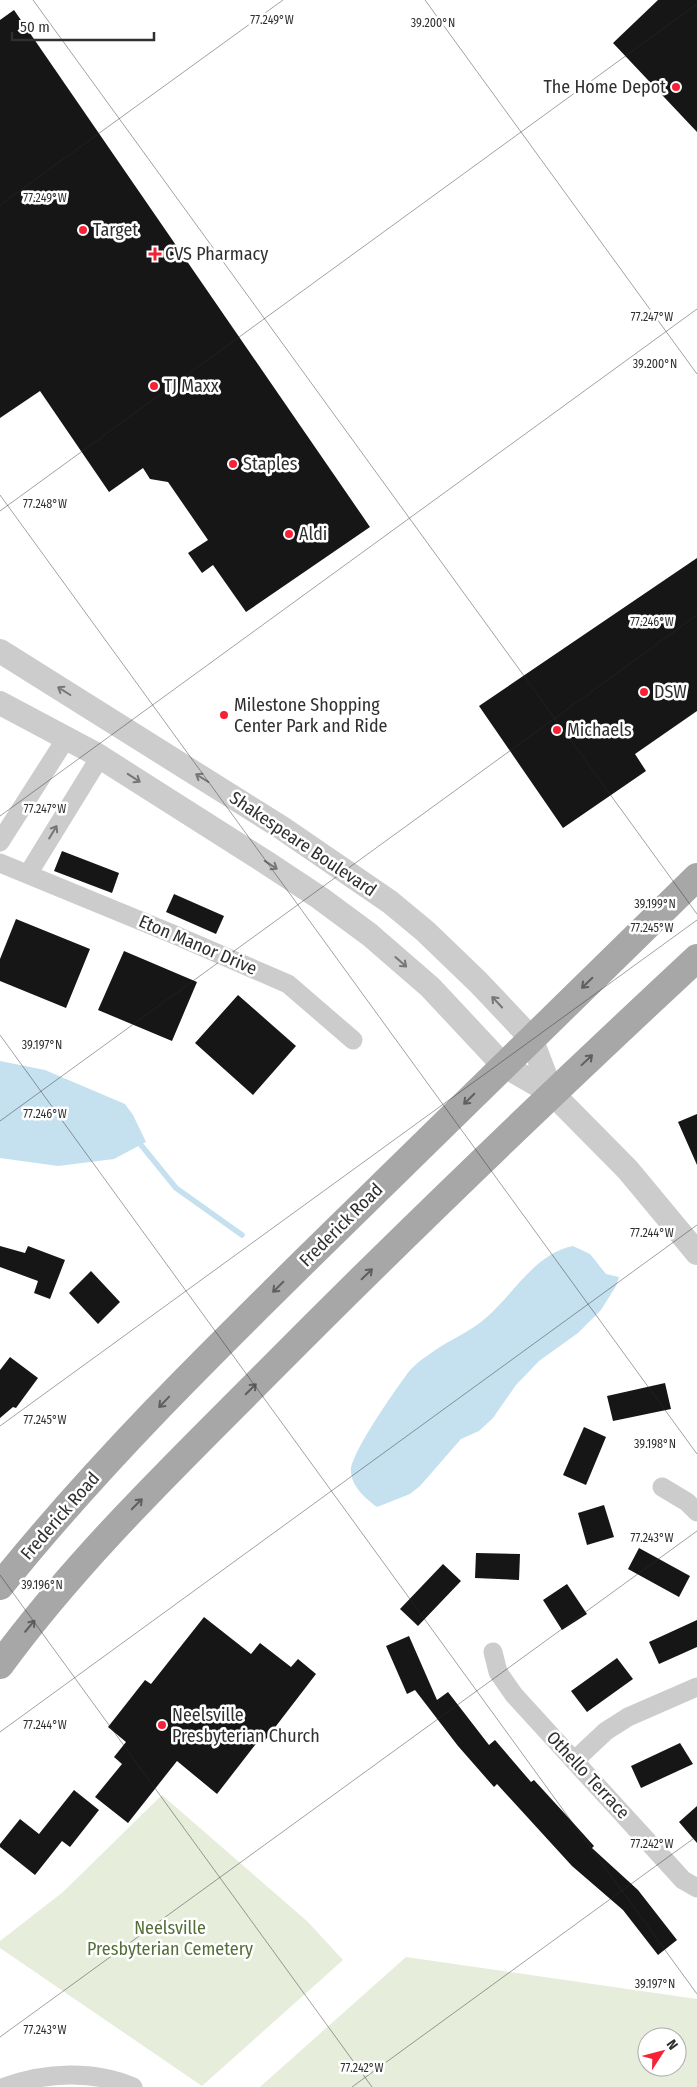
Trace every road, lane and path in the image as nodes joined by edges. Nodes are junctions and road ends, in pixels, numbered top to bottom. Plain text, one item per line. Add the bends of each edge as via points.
1 (0, 651) edge
2 (0, 703) edge
3 (67, 737) junction
4 (100, 757) junction
5 (0, 842) edge
6 (0, 863) edge
7 (28, 874) junction
8 (697, 877) edge
9 (697, 958) edge
10 (531, 1038) junction
11 (353, 1040) dead end
12 (503, 1065) junction
13 (552, 1093) junction
14 (697, 1253) edge
15 (662, 1488) dead end
16 (697, 1512) edge
17 (0, 1586) edge
18 (493, 1652) dead end
19 (0, 1665) edge
20 (697, 1687) edge
21 (574, 1761) junction
22 (697, 1888) edge
23 (5, 2087) edge
24 (133, 2087) edge

10 -> 1 street, Shakespeare Boulevard via 424,931 362,882
2 - 3 street, Shakespeare Boulevard
3 - 4 street, Shakespeare Boulevard
3 - 5 street
7 -> 4 street
4 -> 12 street, Shakespeare Boulevard via 267,863 370,935 430,987
6 - 7 street, Eton Manor Drive
7 - 11 street, Eton Manor Drive via 288,984
8 -> 10 main road, Frederick Road
13 -> 9 main road
10 - 12 main road, Frederick Road
10 - 13 street, Shakespeare Boulevard
12 - 13 street, Shakespeare Boulevard
12 -> 17 main road, Frederick Road via 118,1449
13 - 14 street, Shakespeare Boulevard via 628,1170
19 -> 13 main road via 112,1529
15 - 16 street via 687,1502
18 - 21 street, Othello Terrace via 498,1672 514,1695
20 - 21 street via 628,1717 606,1731
21 - 22 street, Othello Terrace via 683,1880
23 - 24 street via 34,2078 65,2075 96,2077

